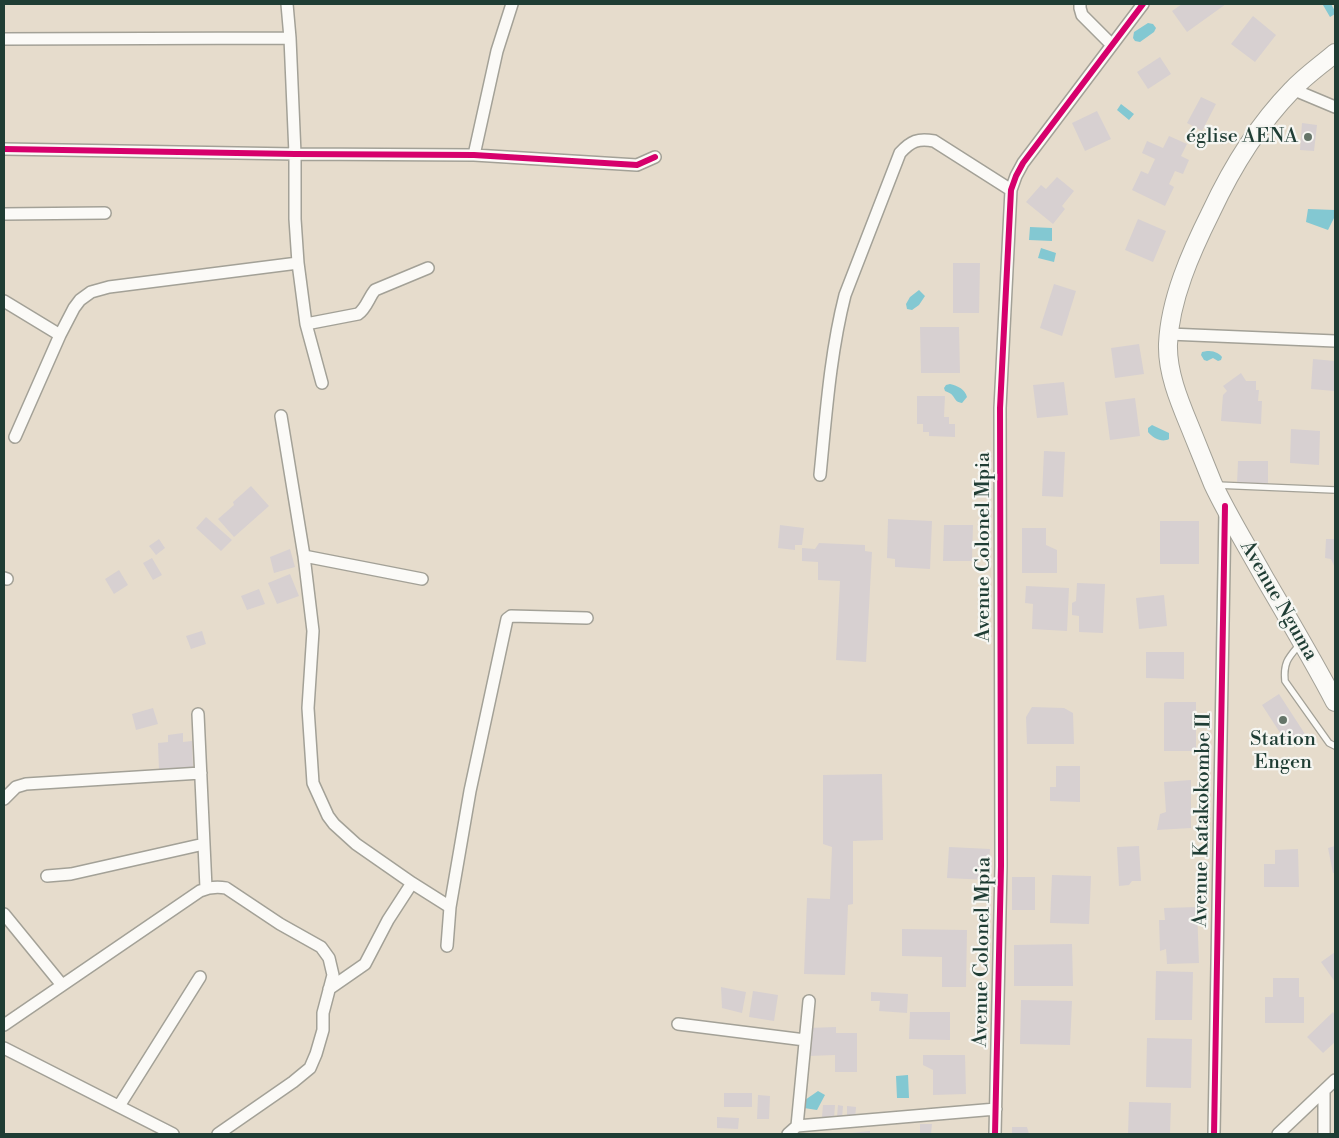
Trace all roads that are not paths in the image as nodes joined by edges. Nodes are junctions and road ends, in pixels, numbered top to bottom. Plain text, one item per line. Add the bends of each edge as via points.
1 (288, 4) edge
2 (512, 4) edge
3 (1080, 4) edge
4 (1143, 4) edge
5 (290, 38) junction
6 (4, 39) edge
7 (1112, 45) junction
8 (1335, 53) edge
9 (1292, 89) junction
10 (1335, 107) edge
11 (4, 149) edge
12 (295, 154) junction
13 (474, 155) junction
14 (655, 157) dead end
15 (1011, 190) junction
16 (105, 213) dead end
17 (4, 214) edge
18 (298, 262) junction
19 (428, 268) dead end
20 (5, 305) edge
21 (306, 324) junction
22 (1169, 334) junction
23 (60, 335) junction
24 (1335, 341) edge
25 (322, 383) dead end
26 (280, 416) dead end
27 (15, 437) dead end
28 (820, 475) dead end
29 (1214, 485) junction
30 (1335, 490) edge
31 (1225, 506) junction
32 (304, 556) junction
33 (422, 578) dead end
34 (587, 618) dead end
35 (1301, 642) junction
36 (1330, 682) edge
37 (1335, 702) edge
38 (198, 714) dead end
39 (1335, 746) edge
40 (201, 772) junction
41 (4, 798) edge
42 (204, 844) junction
43 (48, 876) dead end
44 (412, 883) junction
45 (206, 888) junction
46 (450, 907) junction
47 (4, 914) edge
48 (447, 946) dead end
49 (200, 977) dead end
50 (62, 986) junction
51 (329, 989) junction
52 (809, 1001) dead end
53 (678, 1024) dead end
54 (4, 1025) edge
55 (806, 1040) junction
56 (4, 1048) edge
57 (1335, 1080) edge
58 (1324, 1091) junction
59 (119, 1106) junction
60 (996, 1109) junction
61 (797, 1126) junction
62 (174, 1134) edge
63 (218, 1134) edge
64 (788, 1134) edge
65 (995, 1134) edge
66 (1214, 1134) edge
67 (1278, 1134) edge
68 (1324, 1134) edge

1 - 5 street
2 - 13 street via 497,51
3 - 7 street via 1082,16
4 - 7 street, Avenue Colonel Mpia
5 - 6 street
5 - 12 street
7 - 15 street, Avenue Colonel Mpia via 1023,163
8 - 9 main road, Avenue Nguma
9 - 10 street
9 - 22 main road, Avenue Nguma via 1240,156 1225,182 1183,276
11 - 12 street
12 - 13 street
12 - 18 street
13 - 14 street via 637,165
15 - 28 street via 934,141 915,141 900,153 845,295 832,367
15 - 60 street, Avenue Colonel Mpia via 1000,408 1001,866
16 - 17 street
18 - 21 street
18 - 23 street via 91,292 74,308
19 - 21 street via 375,290 358,314
20 - 23 street
21 - 25 street
22 - 24 street
22 - 29 main road, Avenue Nguma via 1172,373
23 - 27 street
26 - 32 street
29 - 30 lane
29 - 31 main road, Avenue Nguma
31 - 35 main road, Avenue Nguma
31 - 66 street, Avenue Katakokombe II
32 - 33 street
32 - 44 street via 313,631 308,708 313,782 334,824 356,844
34 - 46 street via 511,616 507,619 470,791
35 - 36 main road, Avenue Nguma
35 - 39 lane via 1285,664 1285,681 1329,743
36 - 37 main road, Avenue Nguma
38 - 40 street
40 - 41 street via 26,784 16,787
40 - 42 street
42 - 43 street via 71,874
42 - 45 street
44 - 46 street
44 - 51 street via 364,964
45 - 50 street
45 - 51 street via 226,888 321,947 329,958 334,975
46 - 48 street
47 - 50 street
49 - 59 street
50 - 54 street
51 - 63 street via 323,1030 310,1068
52 - 55 street
53 - 55 street
55 - 61 street
56 - 59 street
57 - 58 street
58 - 67 street
58 - 68 street
59 - 62 street
60 - 61 street
60 - 65 street, Avenue Colonel Mpia
61 - 64 street

